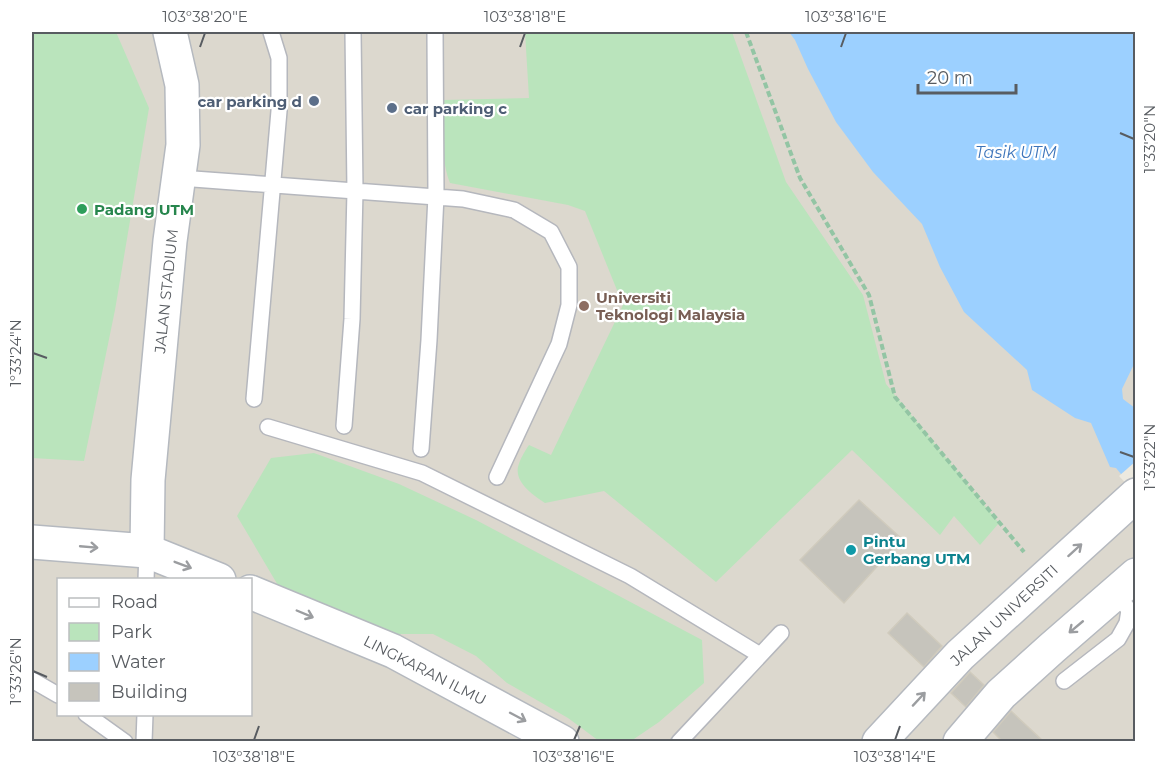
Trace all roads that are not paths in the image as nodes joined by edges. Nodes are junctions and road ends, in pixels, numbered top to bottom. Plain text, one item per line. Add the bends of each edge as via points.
1 (170, 32) edge
2 (271, 32) edge
3 (353, 32) edge
4 (435, 32) edge
5 (180, 178) junction
6 (272, 185) junction
7 (355, 191) junction
8 (436, 196) junction
9 (254, 399) dead end
10 (344, 426) dead end
11 (268, 427) dead end
12 (421, 449) dead end
13 (497, 477) dead end
14 (1134, 497) edge
15 (32, 542) edge
16 (147, 565) edge
17 (214, 578) edge
18 (1126, 584) edge
19 (252, 593) edge
20 (781, 633) dead end
21 (760, 656) junction
22 (32, 680) edge
23 (1064, 681) dead end
24 (57, 694) edge
25 (89, 716) edge
26 (145, 716) edge
27 (125, 741) edge
28 (144, 741) edge
29 (562, 741) edge
30 (679, 741) edge
31 (879, 741) edge
32 (960, 741) edge

1 - 5 street, JALAN STADIUM via 182,86
2 - 6 lane via 279,58
3 - 7 lane
4 - 8 lane
5 - 6 lane
5 - 16 street, JALAN STADIUM via 148,480
6 - 7 lane
6 - 9 lane
7 - 8 lane
7 - 10 lane
8 - 12 lane
8 - 13 lane via 514,210 550,232 568,267 569,305 559,344
11 - 21 lane via 422,473 630,576
31 -> 14 street, JALAN UNIVERSITI via 960,654
15 -> 16 street
16 -> 17 street
18 - 23 lane via 1129,610 1118,639
18 -> 32 street via 1001,694
19 -> 29 street, LINGKARAN ILMU via 393,651
20 - 21 lane
21 - 30 lane
22 - 24 lane
25 - 27 lane
26 - 28 lane

